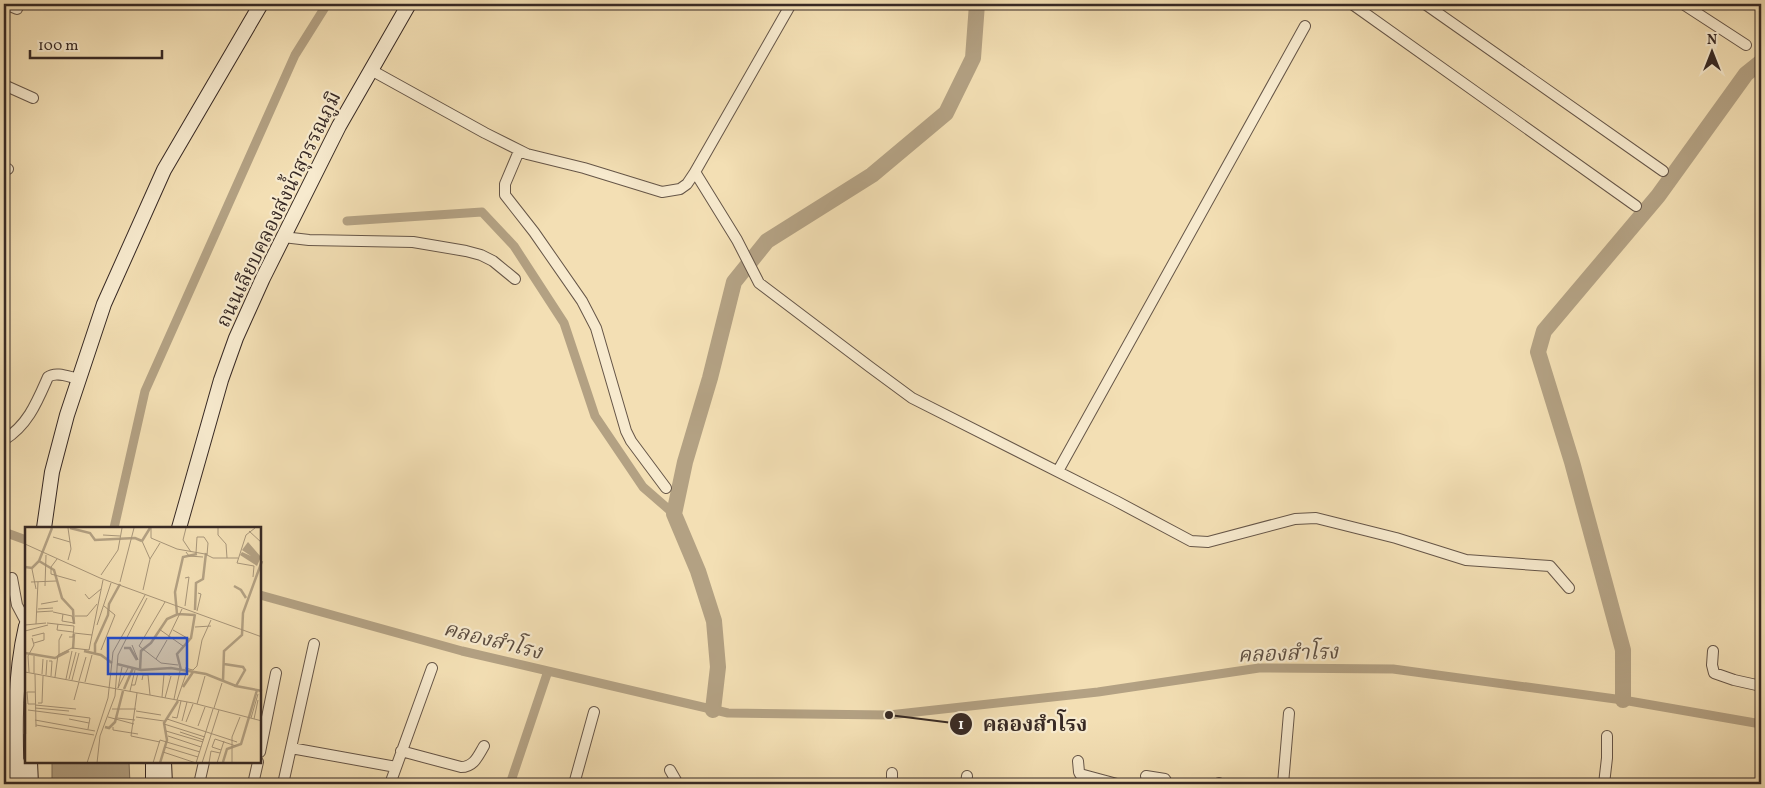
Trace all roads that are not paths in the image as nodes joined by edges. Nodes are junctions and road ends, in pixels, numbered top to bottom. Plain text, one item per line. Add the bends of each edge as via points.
1 (4, 4) edge
2 (261, 4) edge
3 (398, 4) edge
4 (409, 4) edge
5 (791, 4) edge
6 (1352, 4) edge
7 (1425, 4) edge
8 (1683, 4) edge
9 (17, 9) dead end
10 (1305, 26) dead end
11 (392, 36) junction
12 (1746, 45) dead end
13 (371, 70) junction
14 (4, 86) edge
15 (33, 98) dead end
16 (519, 151) junction
17 (1663, 171) dead end
18 (695, 172) junction
19 (1636, 206) dead end
20 (283, 237) junction
21 (515, 279) dead end
22 (79, 379) junction
23 (4, 440) edge
24 (1058, 472) junction
25 (666, 488) dead end
26 (44, 527) edge
27 (179, 527) edge
28 (12, 578) dead end
29 (1569, 588) dead end
30 (25, 622) edge
31 (25, 630) edge
32 (314, 644) dead end
33 (1713, 651) dead end
34 (432, 668) dead end
35 (276, 673) dead end
36 (1761, 686) edge
37 (594, 712) dead end
38 (1289, 713) dead end
39 (1607, 736) dead end
40 (484, 746) dead end
41 (261, 747) edge
42 (291, 748) junction
43 (401, 751) junction
44 (1078, 761) dead end
45 (30, 763) edge
46 (153, 763) edge
47 (164, 763) edge
48 (204, 763) edge
49 (258, 763) edge
50 (396, 767) junction
51 (670, 770) dead end
52 (892, 773) dead end
53 (1146, 776) dead end
54 (18, 784) edge
55 (32, 784) edge
56 (153, 784) edge
57 (165, 784) edge
58 (199, 784) edge
59 (253, 784) edge
60 (283, 784) edge
61 (390, 784) edge
62 (574, 784) edge
63 (678, 784) edge
64 (892, 784) edge
65 (1117, 784) edge
66 (1168, 784) edge
67 (1283, 784) edge
68 (1604, 784) edge

1 - 9 street
2 - 22 main road via 164,170 104,304
3 - 11 main road
4 - 11 main road, ถนนเลียบคลองส่งน้ำสุวรรณภูมิ
5 - 18 street
6 - 19 street
7 - 17 street
8 - 12 street
10 - 24 street
11 - 13 main road, ถนนเลียบคลองส่งน้ำสุวรรณภูมิ
13 - 16 street
13 - 20 main road, ถนนเลียบคลองส่งน้ำสุวรรณภูมิ
14 - 15 street
16 - 18 street via 662,192 680,189
16 - 25 street via 505,184 505,195 582,301 596,328 626,430
18 - 24 street via 759,283 912,398
20 - 21 street via 413,242 466,251 492,261
20 - 27 main road, ถนนเลียบคลองส่งน้ำสุวรรณภูมิ via 236,338
22 - 23 street via 50,374 34,410 23,425
22 - 26 main road via 52,472
24 - 29 street via 1191,541 1208,542 1295,519 1316,518 1466,560 1550,566
28 - 30 street via 17,605
31 - 54 main road via 16,711
32 - 42 street
33 - 36 street via 1714,673
34 - 43 street
35 - 41 street
37 - 62 street
38 - 67 street
39 - 68 street
40 - 43 street via 474,763 467,767
42 - 50 street
42 - 60 street
43 - 50 street
44 - 65 street via 1080,774
45 - 55 main road
46 - 56 main road
47 - 57 main road
48 - 58 street
49 - 59 street
50 - 61 street
51 - 63 street
52 - 64 street
53 - 66 street via 1165,779

